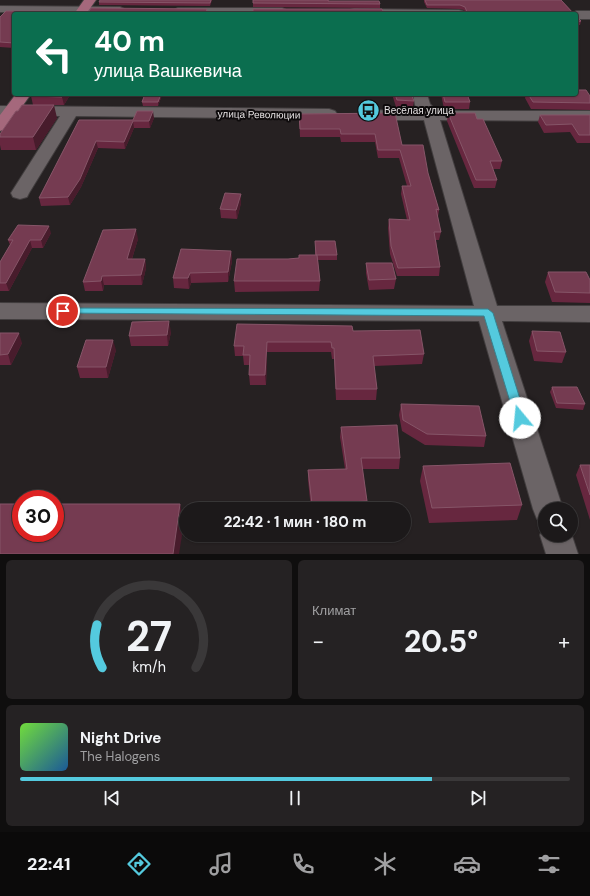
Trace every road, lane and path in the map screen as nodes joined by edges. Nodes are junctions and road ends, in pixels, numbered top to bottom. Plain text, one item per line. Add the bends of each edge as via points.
1 (90, 0) edge
2 (395, 0) edge
3 (0, 9) edge
4 (134, 11) edge
5 (166, 11) edge
6 (81, 12) edge
7 (293, 12) edge
8 (396, 12) edge
9 (578, 15) edge
10 (590, 15) edge
11 (22, 96) edge
12 (421, 96) edge
13 (5, 111) edge
14 (71, 112) junction
15 (431, 115) junction
16 (590, 116) edge
17 (0, 126) edge
18 (20, 193) dead end
19 (0, 311) edge
20 (488, 313) junction
21 (590, 314) edge
22 (546, 502) edge
23 (558, 542) edge
24 (562, 554) edge

1 - 6 main road
2 - 8 street
3 - 6 street
4 - 6 street
5 - 7 street
9 - 10 street
11 - 13 main road
12 - 15 street via 423,105
13 - 14 street, улица Революции
13 - 17 main road
14 - 15 street, улица Революции
14 - 18 street
15 - 16 street, улица Революции
15 - 20 street
19 - 20 street
20 - 21 street
20 - 22 street
23 - 24 street

